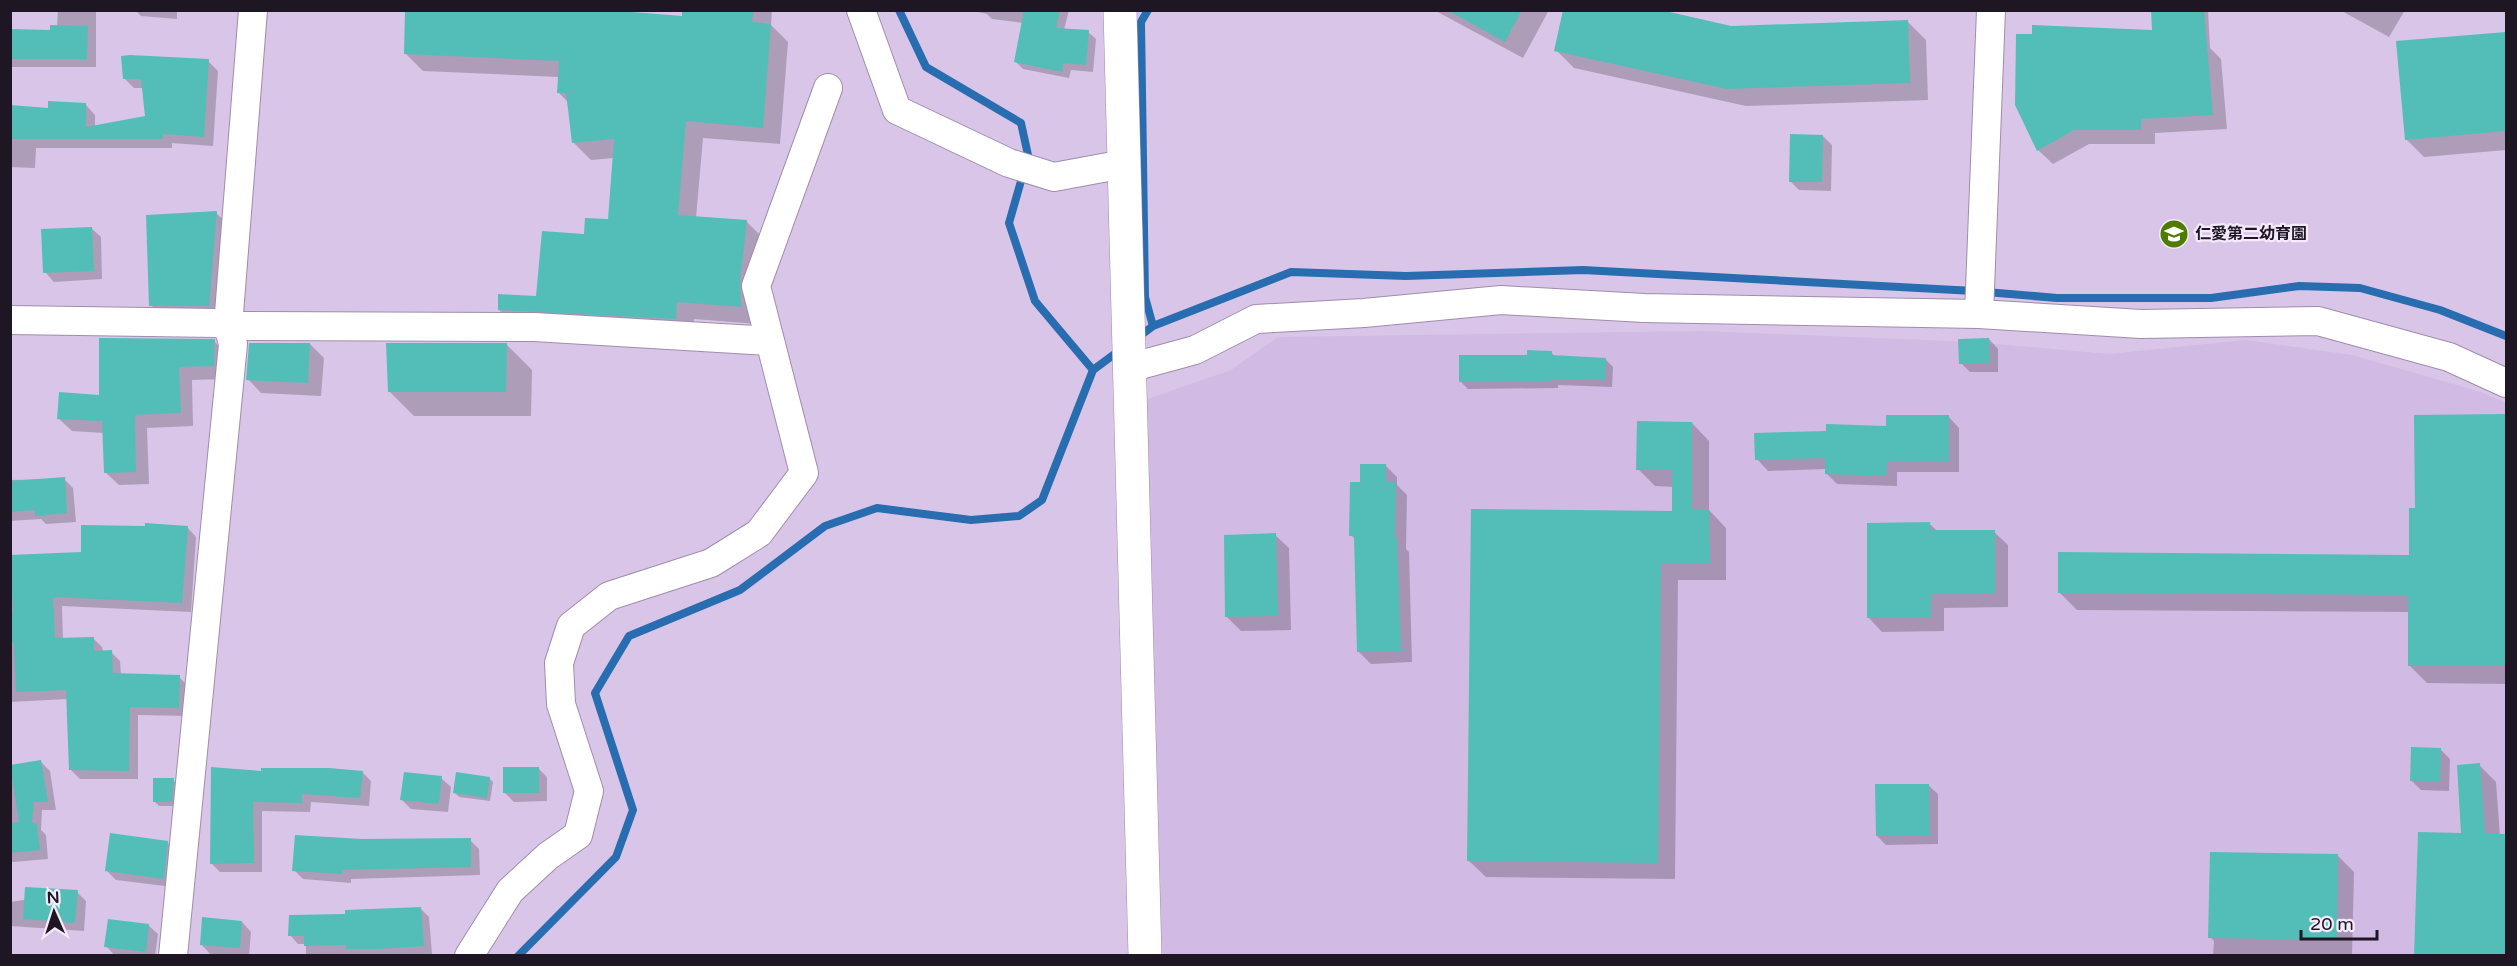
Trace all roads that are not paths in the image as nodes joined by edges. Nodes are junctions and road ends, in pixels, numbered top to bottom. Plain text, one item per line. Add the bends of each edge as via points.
1 (253, 10) edge
2 (861, 10) edge
3 (1120, 10) edge
4 (1991, 10) edge
5 (828, 88) dead end
6 (1124, 164) junction
7 (1979, 314) junction
8 (10, 320) edge
9 (228, 326) junction
10 (770, 341) junction
11 (1129, 368) junction
12 (2506, 382) edge
13 (173, 956) edge
14 (469, 956) edge
15 (1145, 956) edge

1 - 9 street
2 - 6 street via 897,110 1009,163 1054,177
3 - 6 street
4 - 7 street
5 - 10 street via 756,286
6 - 11 street
7 - 11 street via 1644,308 1501,300 1256,319 1195,350
7 - 12 street via 2141,324 2318,321 2449,357
8 - 9 street via 217,322
9 - 10 street via 534,327
9 - 13 street via 233,344
10 - 14 street via 804,473 759,533 711,563 609,596 571,627 559,663 561,704 589,791 578,835 510,891
11 - 15 street

